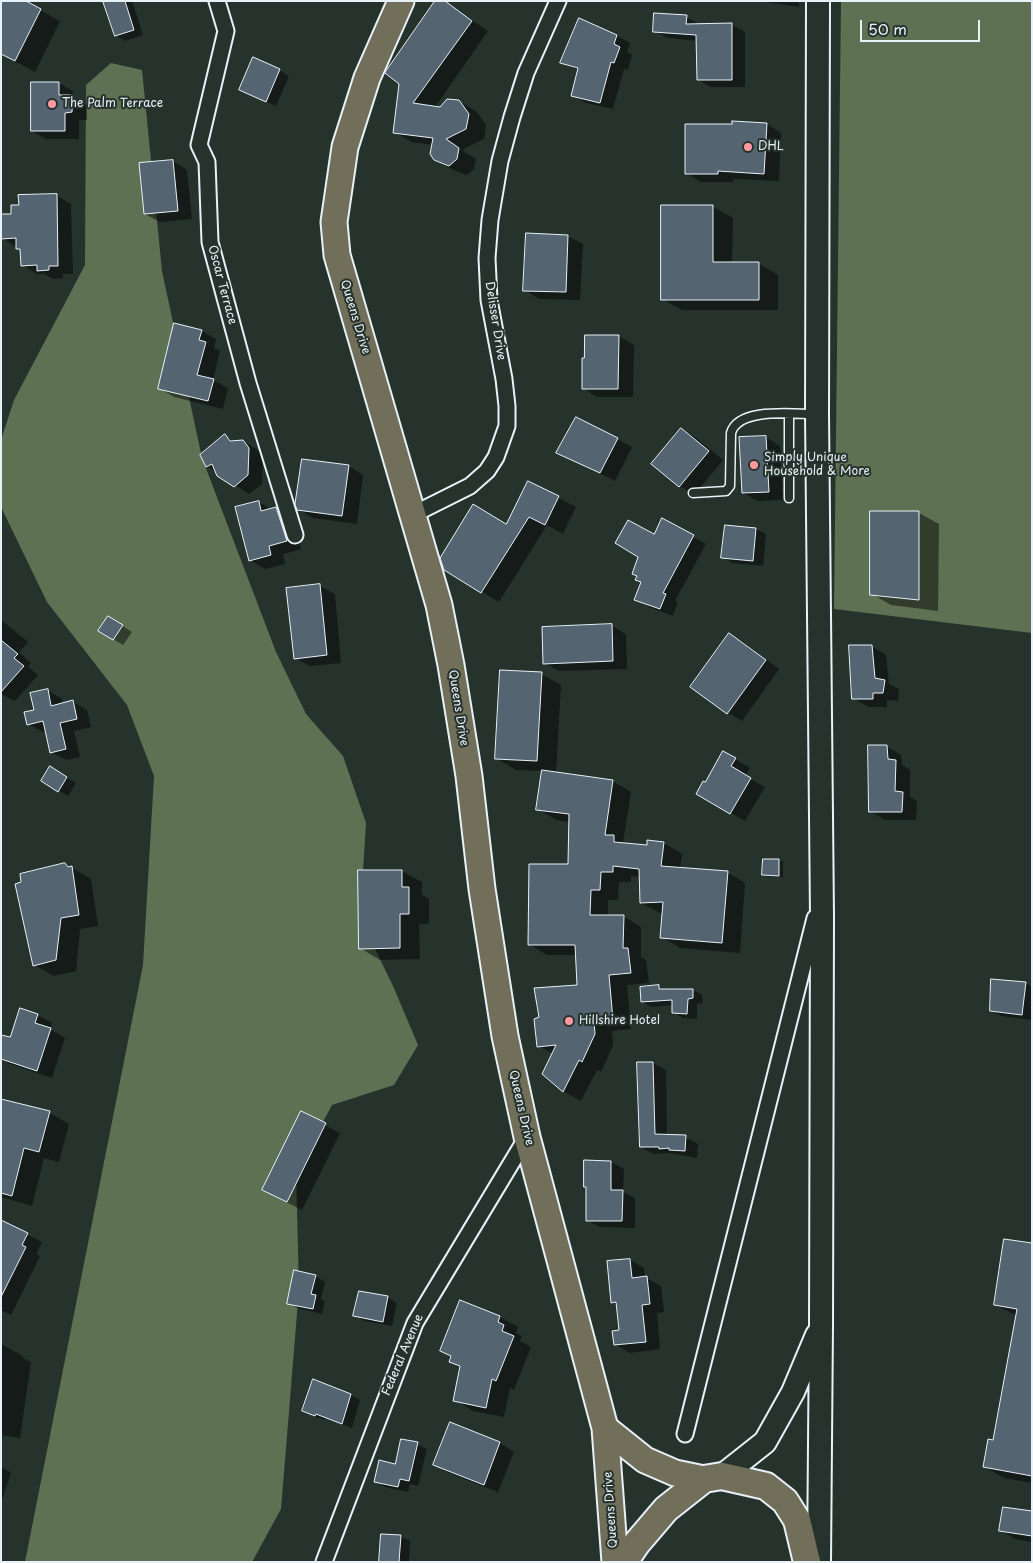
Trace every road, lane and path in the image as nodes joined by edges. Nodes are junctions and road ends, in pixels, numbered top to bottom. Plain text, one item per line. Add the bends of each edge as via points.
1 (217, 1) edge
2 (401, 1) edge
3 (558, 1) edge
4 (818, 1) edge
5 (789, 414) junction
6 (816, 414) junction
7 (693, 492) dead end
8 (789, 498) dead end
9 (414, 514) junction
10 (295, 535) dead end
11 (821, 895) junction
12 (527, 1137) junction
13 (821, 1325) junction
14 (605, 1428) junction
15 (685, 1434) dead end
16 (713, 1477) junction
17 (324, 1562) edge
18 (615, 1562) edge
19 (624, 1562) edge
20 (806, 1562) edge
21 (819, 1562) edge

1 - 10 street, Oscar Terrace via 226,31 199,145 208,162 210,242 248,383
2 - 9 main road, Queens Drive via 367,78 345,147 334,222 336,254 343,282
3 - 9 street, Delisser Drive via 526,73 512,117 500,161 490,220 487,258 489,300 508,406 507,426 496,457 487,471 470,486
4 - 6 main road
5 - 6 lane
5 - 7 lane via 752,415 738,422 731,433 730,486 726,491
5 - 8 lane
6 - 11 main road
9 - 12 main road, Queens Drive via 436,589 451,665 505,1036
11 - 13 main road
11 - 15 street
12 - 14 main road, Queens Drive
12 - 17 street, Federal Avenue via 415,1323
13 - 16 main road via 793,1392 765,1442
13 - 21 main road
14 - 16 main road via 645,1460 675,1473
14 - 18 main road, Queens Drive
16 - 19 highway via 666,1509
16 - 20 highway via 766,1486 785,1501 797,1520

